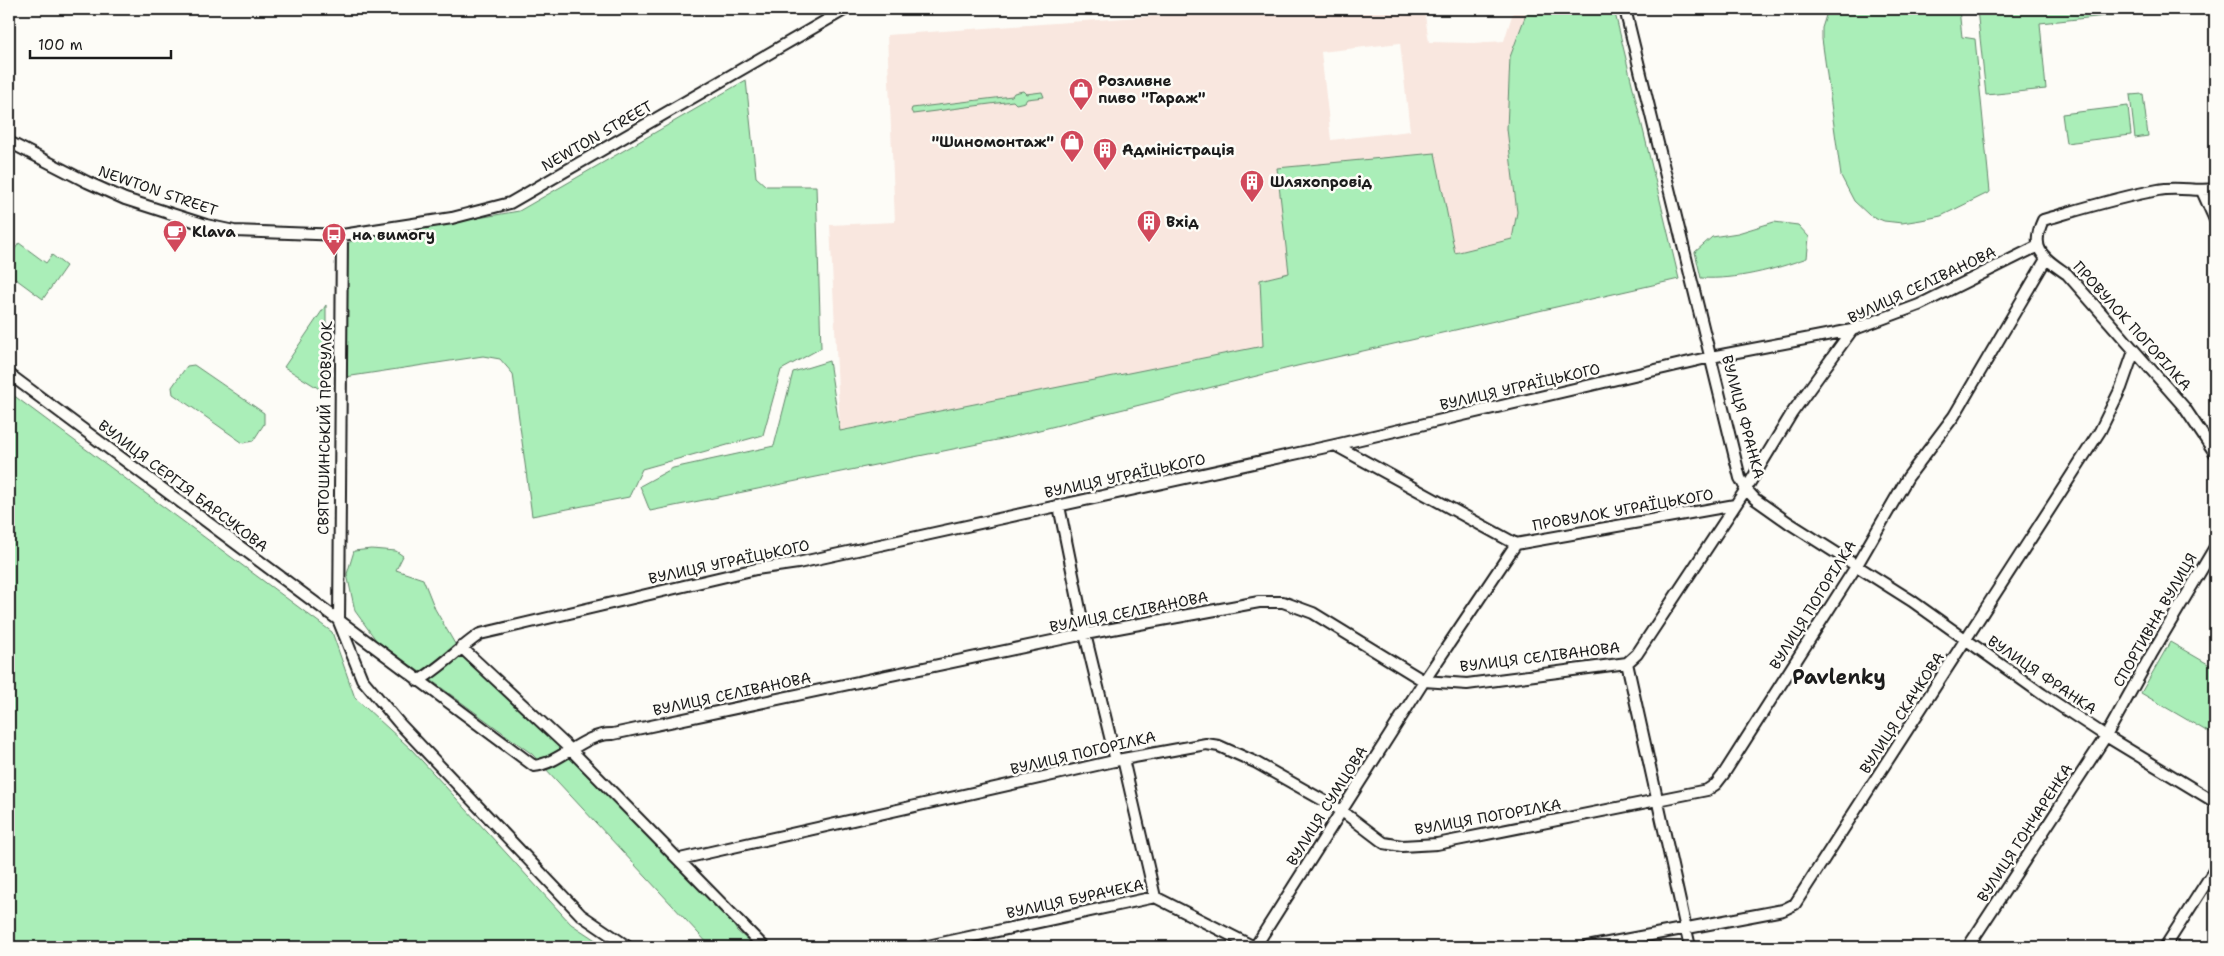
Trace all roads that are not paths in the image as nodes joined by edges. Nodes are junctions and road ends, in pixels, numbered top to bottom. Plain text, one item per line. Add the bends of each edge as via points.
1 (846, 9) edge
2 (1625, 9) edge
3 (9, 142) edge
4 (2215, 189) edge
5 (2202, 191) junction
6 (2215, 220) edge
7 (342, 235) junction
8 (2038, 246) junction
9 (2046, 259) junction
10 (1852, 330) junction
11 (2134, 351) junction
12 (1711, 357) junction
13 (9, 374) edge
14 (1334, 445) junction
15 (2215, 453) edge
16 (1746, 489) junction
17 (1735, 505) junction
18 (1059, 506) junction
19 (1516, 544) junction
20 (2215, 547) edge
21 (1858, 565) junction
22 (339, 622) junction
23 (1085, 634) junction
24 (1966, 641) junction
25 (461, 647) junction
26 (1627, 663) junction
27 (418, 681) junction
28 (1424, 681) junction
29 (2106, 736) junction
30 (570, 749) junction
31 (1120, 760) junction
32 (534, 766) joint
33 (1659, 801) junction
34 (2215, 802) edge
35 (1342, 812) junction
36 (680, 859) junction
37 (2215, 870) edge
38 (1156, 897) junction
39 (1686, 927) junction
40 (628, 947) edge
41 (764, 947) edge
42 (923, 947) edge
43 (1254, 947) edge
44 (1587, 947) edge
45 (1690, 947) edge
46 (1968, 947) edge
47 (2165, 947) edge

1 - 7 street, NEWTON STREET via 510,203 452,218
2 - 12 street, ВУЛИЦЯ ФРАНКА
3 - 7 street, NEWTON STREET via 126,199 206,225 234,231
4 - 5 street
5 - 6 street
5 - 8 street via 2158,190 2043,220 2036,235
7 - 22 street, СВЯТОШИНСЬКИЙ ПРОВУЛОК
8 - 9 street, ПРОВУЛОК ПОГОРІЛКА
8 - 10 street, ВУЛИЦЯ СЕЛІВАНОВА via 1919,305
9 - 11 street, ПРОВУЛОК ПОГОРІЛКА via 2067,274
9 - 21 street, ВУЛИЦЯ ПОГОРІЛКА via 1954,416 1908,477
10 - 12 street, ВУЛИЦЯ УГРАЇЦЬКОГО
10 - 16 street, ВУЛИЦЯ СЕЛІВАНОВА via 1792,413
11 - 15 street, ПРОВУЛОК ПОГОРІЛКА via 2184,407
11 - 24 street, ВУЛИЦЯ СКАЧКОВА via 2121,388 2100,431
12 - 14 street, ВУЛИЦЯ УГРАЇЦЬКОГО
12 - 16 street, ВУЛИЦЯ ФРАНКА via 1740,478
13 - 22 street, ВУЛИЦЯ СЕРГІЯ БАРСУКОВА
14 - 18 street, ВУЛИЦЯ УГРАЇЦЬКОГО
14 - 19 street, ПРОВУЛОК УГРАЇЦЬКОГО
16 - 17 street, ВУЛИЦЯ СЕЛІВАНОВА
16 - 21 street, ВУЛИЦЯ ФРАНКА via 1789,523
17 - 19 street, ПРОВУЛОК УГРАЇЦЬКОГО
17 - 26 street, ВУЛИЦЯ СЕЛІВАНОВА via 1638,654
18 - 23 street
18 - 25 street, ВУЛИЦЯ УГРАЇЦЬКОГО via 798,563 756,569 495,630 480,634
19 - 28 street, ПРОВУЛОК УГРАЇЦЬКОГО
20 - 29 street, СПОРТИВНА ВУЛИЦЯ
21 - 24 street, ВУЛИЦЯ ФРАНКА
21 - 33 street, ВУЛИЦЯ ПОГОРІЛКА via 1716,784 1707,790
22 - 27 street, ВУЛИЦЯ СЕРГІЯ БАРСУКОВА
22 - 40 street via 362,679 398,723 581,915
23 - 28 street, ВУЛИЦЯ СЕЛІВАНОВА via 1259,602 1283,602 1313,613
23 - 30 street, ВУЛИЦЯ СЕЛІВАНОВА via 604,734
23 - 31 street
24 - 29 street, ВУЛИЦЯ ФРАНКА
24 - 39 street, ВУЛИЦЯ СКАЧКОВА via 1795,904 1783,910
25 - 27 street, ВУЛИЦЯ УГРАЇЦЬКОГО
25 - 30 street
26 - 28 street, ВУЛИЦЯ СЕЛІВАНОВА via 1467,684
26 - 33 street
27 - 32 street, ВУЛИЦЯ СЕРГІЯ БАРСУКОВА
28 - 35 street, ВУЛИЦЯ СУМЦОВА
29 - 34 street, ВУЛИЦЯ ФРАНКА
29 - 46 street, ВУЛИЦЯ ГОНЧАРЕНКА
30 - 32 street, ВУЛИЦЯ СЕЛІВАНОВА via 543,765
30 - 36 street
31 - 35 street, ВУЛИЦЯ ПОГОРІЛКА via 1173,748 1206,744 1219,746 1255,762
31 - 36 street, ВУЛИЦЯ ПОГОРІЛКА
31 - 38 street
33 - 35 street, ВУЛИЦЯ ПОГОРІЛКА via 1421,847 1384,843
33 - 39 street
35 - 43 street, ВУЛИЦЯ СУМЦОВА
36 - 41 street
37 - 47 street
38 - 42 street, ВУЛИЦЯ БУРАЧЕКА
38 - 43 street, ВУЛИЦЯ БУРАЧЕКА
39 - 44 street, ВУЛИЦЯ СКАЧКОВА
39 - 45 street

